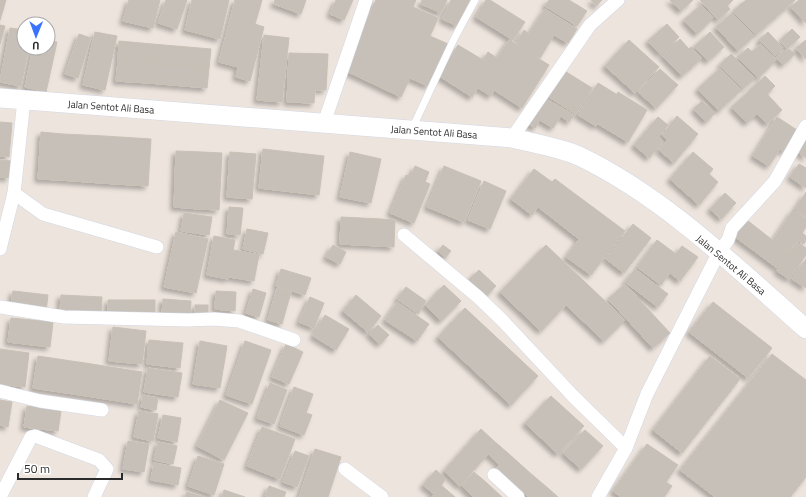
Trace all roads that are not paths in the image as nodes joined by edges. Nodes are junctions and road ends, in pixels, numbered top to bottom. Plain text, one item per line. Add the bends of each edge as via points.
1 (366, 0) edge
2 (475, 0) edge
3 (618, 0) edge
4 (0, 98) edge
5 (24, 100) junction
6 (324, 123) junction
7 (806, 126) edge
8 (411, 131) junction
9 (512, 138) junction
10 (14, 193) junction
11 (404, 235) dead end
12 (157, 247) dead end
13 (0, 249) edge
14 (719, 252) junction
15 (0, 307) edge
16 (806, 329) edge
17 (294, 340) dead end
18 (0, 391) edge
19 (102, 410) dead end
20 (626, 448) junction
21 (345, 469) dead end
22 (494, 475) dead end
23 (0, 497) edge
24 (94, 497) edge
25 (382, 497) edge
26 (518, 497) edge
27 (598, 497) edge

1 - 6 street
2 - 8 lane
3 - 9 street via 590,25
4 - 5 main road, Jalan Sentot Ali Basa
5 - 6 main road, Jalan Sentot Ali Basa
5 - 10 street
6 - 8 main road, Jalan Sentot Ali Basa
7 - 14 street via 774,181 732,228 728,240
8 - 9 main road, Jalan Sentot Ali Basa
9 - 14 main road, Jalan Sentot Ali Basa via 578,155 634,186
10 - 12 street via 43,214
10 - 13 street
11 - 20 street via 502,320
14 - 16 main road, Jalan Sentot Ali Basa
14 - 20 street via 647,394
15 - 17 street via 64,316 239,321
18 - 19 street via 40,401
20 - 27 street
21 - 25 street
22 - 26 street
23 - 24 street via 31,438 35,436 100,460 107,469

